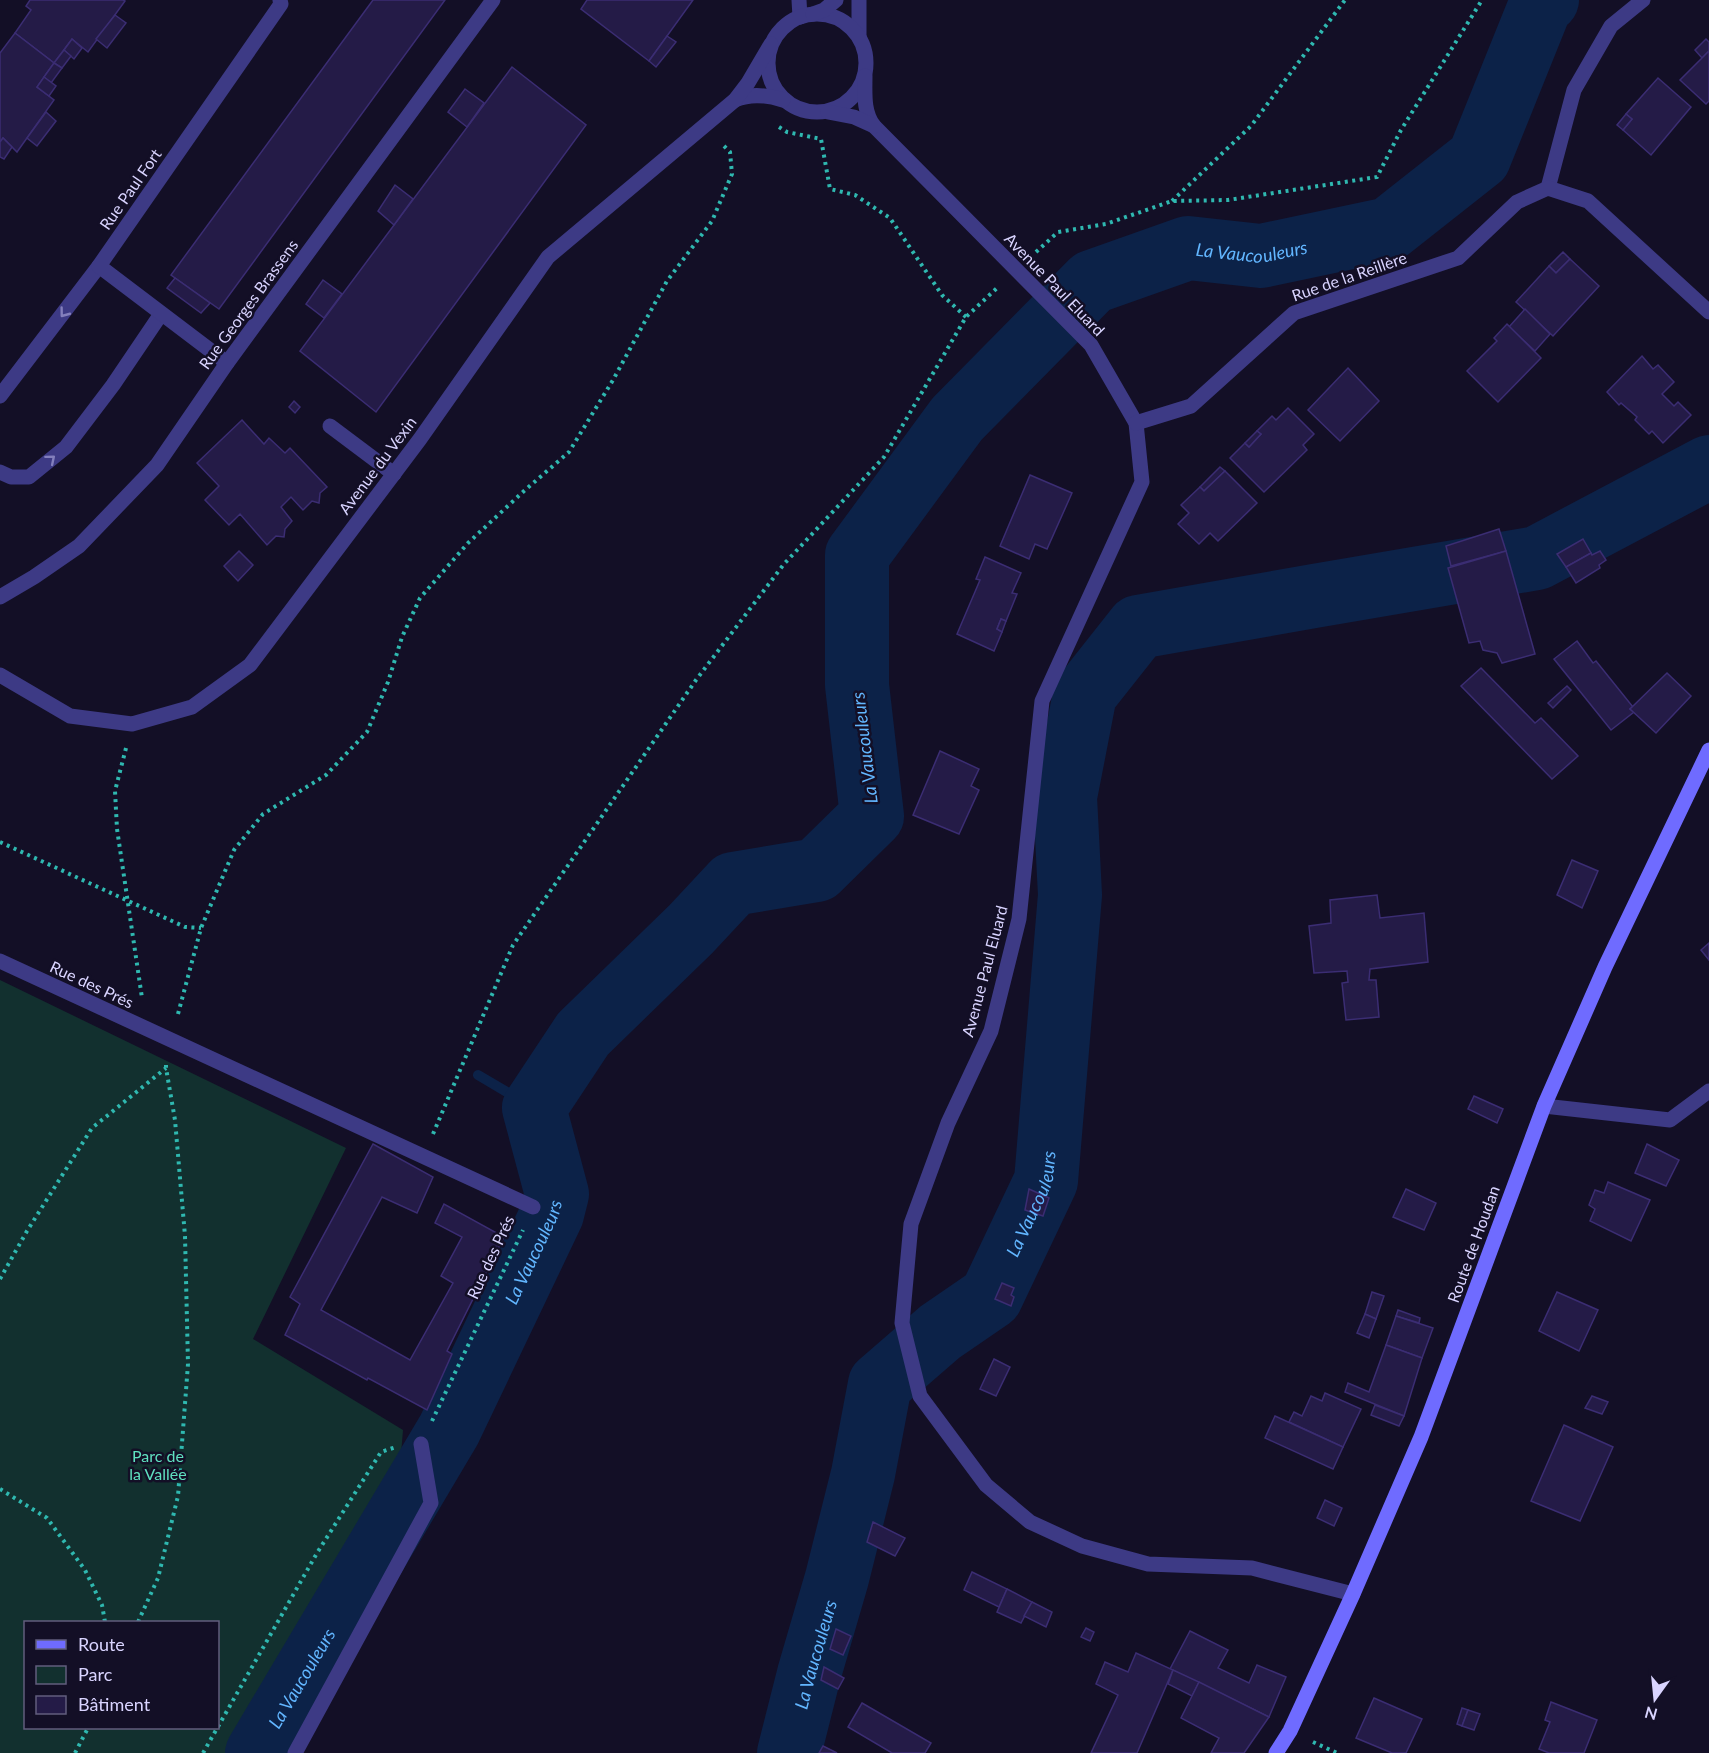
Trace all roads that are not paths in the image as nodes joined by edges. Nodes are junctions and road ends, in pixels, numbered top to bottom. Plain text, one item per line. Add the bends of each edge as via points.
1 (280, 0) edge
2 (493, 0) edge
3 (799, 0) edge
4 (836, 0) edge
5 (859, 0) edge
6 (1643, 0) edge
7 (806, 15) junction
8 (859, 37) junction
9 (771, 44) junction
10 (865, 76) junction
11 (735, 100) junction
12 (783, 100) junction
13 (828, 112) junction
14 (874, 126) junction
15 (1548, 188) junction
16 (99, 266) junction
17 (1709, 312) edge
18 (162, 314) junction
19 (227, 363) junction
20 (0, 396) edge
21 (1136, 423) junction
22 (330, 426) dead end
23 (0, 472) edge
24 (394, 474) junction
25 (0, 597) edge
26 (0, 675) edge
27 (1709, 750) edge
28 (0, 961) edge
29 (1709, 1091) edge
30 (1544, 1106) junction
31 (533, 1207) road end
32 (423, 1440) road end
33 (1353, 1594) junction
34 (295, 1753) edge
35 (1276, 1753) edge

1 - 16 street, Rue Paul Fort via 281,4
2 - 19 street, Rue Georges Brassens
3 - 7 street
4 - 7 street
5 - 8 street
6 - 15 street via 1611,26 1574,90
7 - 8 street via 840,19
7 - 9 street via 788,23
8 - 10 street via 865,49
9 - 11 street, Avenue du Vexin
9 - 12 street via 768,70
10 - 13 street via 852,99
10 - 14 street, Avenue Paul Eluard via 868,119
11 - 12 street via 757,95
11 - 24 street, Avenue du Vexin via 548,257
12 - 13 street via 801,111
13 - 14 street, Avenue Paul Eluard
14 - 21 street, Avenue Paul Eluard via 1091,345
15 - 17 street via 1588,201
15 - 21 street, Rue de la Reillère via 1517,202 1458,258 1294,313 1191,406
16 - 18 street
16 -> 20 street, Rue Paul Fort
18 - 19 street
23 -> 18 street via 10,477 29,477 66,447
19 - 25 street, Rue Georges Brassens via 157,465 79,546
21 - 33 street, Avenue Paul Eluard via 1142,482 1042,701 1019,919 991,1031 948,1123 911,1224 902,1323 920,1396 986,1485 1030,1522 1082,1546 1148,1564 1252,1568
22 - 24 street
24 - 26 street, Avenue du Vexin via 250,665 192,706 132,724 70,716
27 - 30 street, Route de Houdan via 1605,967
28 - 31 street, Rue des Prés
29 - 30 street via 1670,1120
30 - 33 street, Route de Houdan via 1421,1437
32 - 34 street via 431,1503
33 - 35 street, Route de Houdan via 1290,1731

